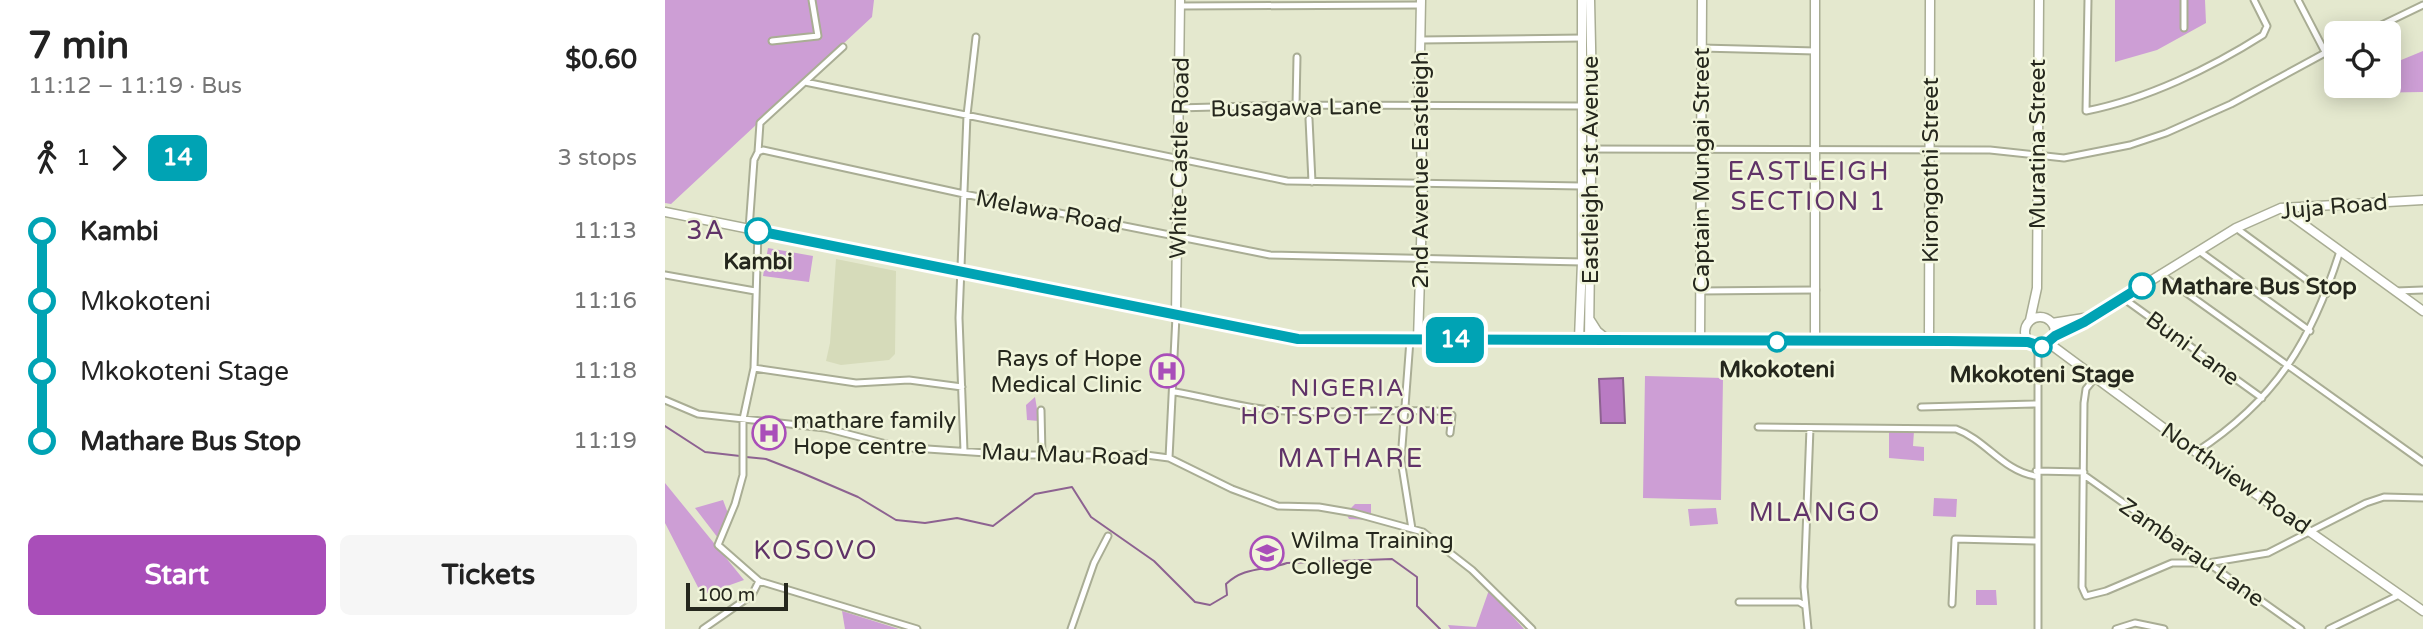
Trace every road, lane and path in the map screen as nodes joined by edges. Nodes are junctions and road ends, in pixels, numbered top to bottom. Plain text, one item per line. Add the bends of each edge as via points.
1 (812, 0) edge
2 (1582, 0) edge
3 (1590, 0) edge
4 (1702, 0) edge
5 (1815, 0) edge
6 (1930, 0) edge
7 (2039, 0) edge
8 (2088, 0) edge
9 (2184, 0) edge
10 (2254, 0) edge
11 (2298, 0) edge
12 (1180, 3) edge
13 (1421, 3) edge
14 (2423, 5) edge
15 (2390, 21) edge
16 (2184, 28) dead end
17 (976, 37) dead end
18 (1583, 38) junction
19 (1420, 40) junction
20 (772, 41) dead end
21 (843, 47) dead end
22 (1701, 48) junction
23 (2324, 50) edge
24 (1815, 51) junction
25 (2324, 53) edge
26 (1297, 57) dead end
27 (805, 82) junction
28 (1296, 104) junction
29 (1419, 106) junction
30 (1583, 106) junction
31 (1177, 108) junction
32 (967, 115) junction
33 (1310, 119) dead end
34 (1587, 149) junction
35 (1701, 150) junction
36 (1931, 150) junction
37 (1816, 151) junction
38 (758, 152) junction
39 (2037, 156) junction
40 (1177, 159) junction
41 (1312, 182) junction
42 (1423, 182) junction
43 (1581, 186) junction
44 (964, 194) junction
45 (2423, 200) edge
46 (2281, 208) junction
47 (665, 212) edge
48 (2236, 228) junction
49 (754, 230) junction
50 (1176, 236) junction
51 (2199, 251) junction
52 (2340, 251) junction
53 (1421, 259) junction
54 (1586, 262) junction
55 (961, 273) junction
56 (2161, 274) junction
57 (665, 275) edge
58 (2037, 288) junction
59 (1817, 290) junction
60 (2423, 290) edge
61 (755, 291) junction
62 (1700, 291) junction
63 (2396, 291) junction
64 (2326, 295) junction
65 (2123, 299) junction
66 (2104, 310) junction
67 (2423, 311) edge
68 (1176, 316) junction
69 (1585, 317) junction
70 (2031, 320) junction
71 (2048, 320) junction
72 (2310, 331) junction
73 (2025, 332) junction
74 (1579, 339) junction
75 (1414, 340) junction
76 (1550, 340) junction
77 (1589, 340) junction
78 (2052, 340) junction
79 (1609, 341) junction
80 (1700, 341) junction
81 (1929, 341) junction
82 (1815, 342) junction
83 (1995, 342) junction
84 (2028, 342) junction
85 (2038, 347) junction
86 (754, 368) junction
87 (2289, 368) junction
88 (2095, 378) junction
89 (962, 387) junction
90 (1175, 392) junction
91 (2262, 398) junction
92 (665, 400) edge
93 (2036, 404) junction
94 (1921, 407) dead end
95 (1404, 408) junction
96 (1041, 410) dead end
97 (743, 419) junction
98 (1758, 427) dead end
99 (1810, 428) junction
100 (1450, 433) dead end
101 (964, 452) junction
102 (2196, 452) junction
103 (1042, 454) junction
104 (1169, 458) junction
105 (2423, 462) edge
106 (2036, 474) junction
107 (2084, 474) junction
108 (2423, 498) edge
109 (1412, 529) junction
110 (2312, 531) junction
111 (1108, 536) dead end
112 (2036, 541) junction
113 (2208, 563) junction
114 (759, 581) junction
115 (2399, 594) junction
116 (1739, 602) dead end
117 (1952, 604) dead end
118 (1804, 605) junction
119 (2423, 611) edge
120 (703, 629) edge
121 (917, 629) edge
122 (1072, 629) edge
123 (1532, 629) edge
124 (1808, 629) edge
125 (2038, 629) edge
126 (2116, 629) edge
127 (2164, 629) edge
128 (2301, 629) edge
129 (2329, 629) edge

1 - 20 street via 818,36
2 - 18 main road, Eastleigh 1st Avenue
3 - 34 main road, Eastleigh 1st Avenue
4 - 22 main road, Captain Mungai Street
5 - 24 main road
6 - 36 main road, Kirongothi Street
7 - 39 main road, Muratina Street
8 - 10 street via 2086,111 2166,85 2263,35 2267,26
9 - 16 street
11 - 23 street
12 - 13 street
12 - 31 main road, White Castle Road
13 - 19 main road, 2nd Avenue Eastleigh
14 - 15 street
17 - 32 street
18 - 19 street
18 - 30 main road, Eastleigh 1st Avenue
19 - 29 main road, 2nd Avenue Eastleigh
21 - 27 street
22 - 24 street
22 - 35 main road, Captain Mungai Street
24 - 37 main road
25 - 39 street via 2292,73 2166,133 2084,156
26 - 28 street
27 - 32 street
27 - 38 street via 760,123
28 - 29 street, Busagawa Lane
28 - 31 street, Busagawa Lane
29 - 30 street, Busagawa Lane
29 - 42 main road, 2nd Avenue Eastleigh
30 - 34 main road, Eastleigh 1st Avenue
31 - 40 main road, White Castle Road
32 - 40 street
32 - 44 street
33 - 41 street
34 - 35 street
34 - 43 main road, Eastleigh 1st Avenue
34 - 54 main road, Eastleigh 1st Avenue
35 - 37 street
35 - 62 main road, Captain Mungai Street
36 - 37 street
36 - 39 street
36 - 81 main road, Kirongothi Street
37 - 59 main road
38 - 44 street, Melawa Road via 831,163
38 - 49 street via 754,160
39 - 58 main road, Muratina Street
40 - 41 street
40 - 50 main road, White Castle Road
41 - 42 street
42 - 43 street
42 - 53 main road, 2nd Avenue Eastleigh
43 - 54 main road, Eastleigh 1st Avenue
44 - 50 street, Melawa Road
44 - 55 street
45 - 46 main road, Juja Road
46 - 48 main road, Juja Road
46 - 52 main road
47 - 49 main road
48 - 51 main road, Juja Road
48 - 64 street
49 - 55 main road
49 - 61 street
50 - 53 street, Melawa Road via 1291,258
50 - 68 main road, White Castle Road
51 - 56 main road, Juja Road
51 - 72 street
52 - 63 main road
52 - 64 street
53 - 54 street, Melawa Road
53 - 75 main road, 2nd Avenue Eastleigh
54 - 69 main road, Eastleigh 1st Avenue
55 - 68 main road
55 - 89 street
56 - 65 main road, Juja Road
56 - 87 street
57 - 61 street
58 - 70 main road, Muratina Street
58 - 71 main road, Muratina Street
59 - 62 street
59 - 82 main road
60 - 63 street
61 - 86 street
62 - 80 main road, Captain Mungai Street
63 - 67 main road
64 - 72 street
65 - 66 main road, Juja Road
65 - 91 street, Buni Lane
66 - 71 main road, Juja Road via 2069,322
66 - 78 main road, Juja Road
68 - 75 main road via 1298,339
68 - 90 street
69 - 74 main road, Eastleigh 1st Avenue
69 - 76 main road via 1570,334
69 - 77 main road, Eastleigh 1st Avenue
69 - 79 main road
70 - 71 main road
70 - 73 main road
71 - 78 main road
72 - 87 street
73 - 83 main road
73 - 84 main road
74 - 76 main road
74 - 77 main road
75 - 76 main road
75 - 95 street
77 - 79 main road
78 - 85 main road
78 - 88 main road, Northview Road
79 - 80 main road
80 - 82 main road
81 - 82 main road
81 - 83 main road
83 - 84 main road
84 - 85 main road
85 - 93 street
86 - 89 street via 856,383 909,380
86 - 97 street
87 - 91 street
87 - 105 street
88 - 102 main road, Northview Road
88 - 107 street via 2085,394
89 - 101 street
90 - 95 street via 1267,410
90 - 104 street
91 - 102 street
92 - 97 street, Mau Mau Road via 698,414
93 - 94 street
93 - 106 street
95 - 100 street via 1451,413
95 - 109 street via 1402,476
96 - 103 street
97 - 101 street, Mau Mau Road via 825,428 889,446
97 - 114 street via 743,475 718,545
98 - 99 street
99 - 106 street via 1956,429 1968,433 2010,467
99 - 118 street
101 - 103 street, Mau Mau Road
102 - 110 main road, Northview Road
103 - 104 street, Mau Mau Road
104 - 109 street, Mau Mau Road via 1278,506 1319,507
106 - 107 street
106 - 112 street
107 - 113 street, Zambarau Lane
107 - 113 street via 2084,594 2106,591 2172,563
108 - 110 street via 2384,497
109 - 123 street, Mau Mau Road via 1452,552
110 - 113 street via 2268,553
110 - 115 main road, Northview Road
111 - 122 street
112 - 117 street via 1955,539
112 - 125 street
113 - 128 street, Zambarau Lane
114 - 120 street via 752,595
114 - 121 street
115 - 119 main road, Northview Road
115 - 129 street
116 - 118 street
118 - 124 street
126 - 127 street via 2135,623

